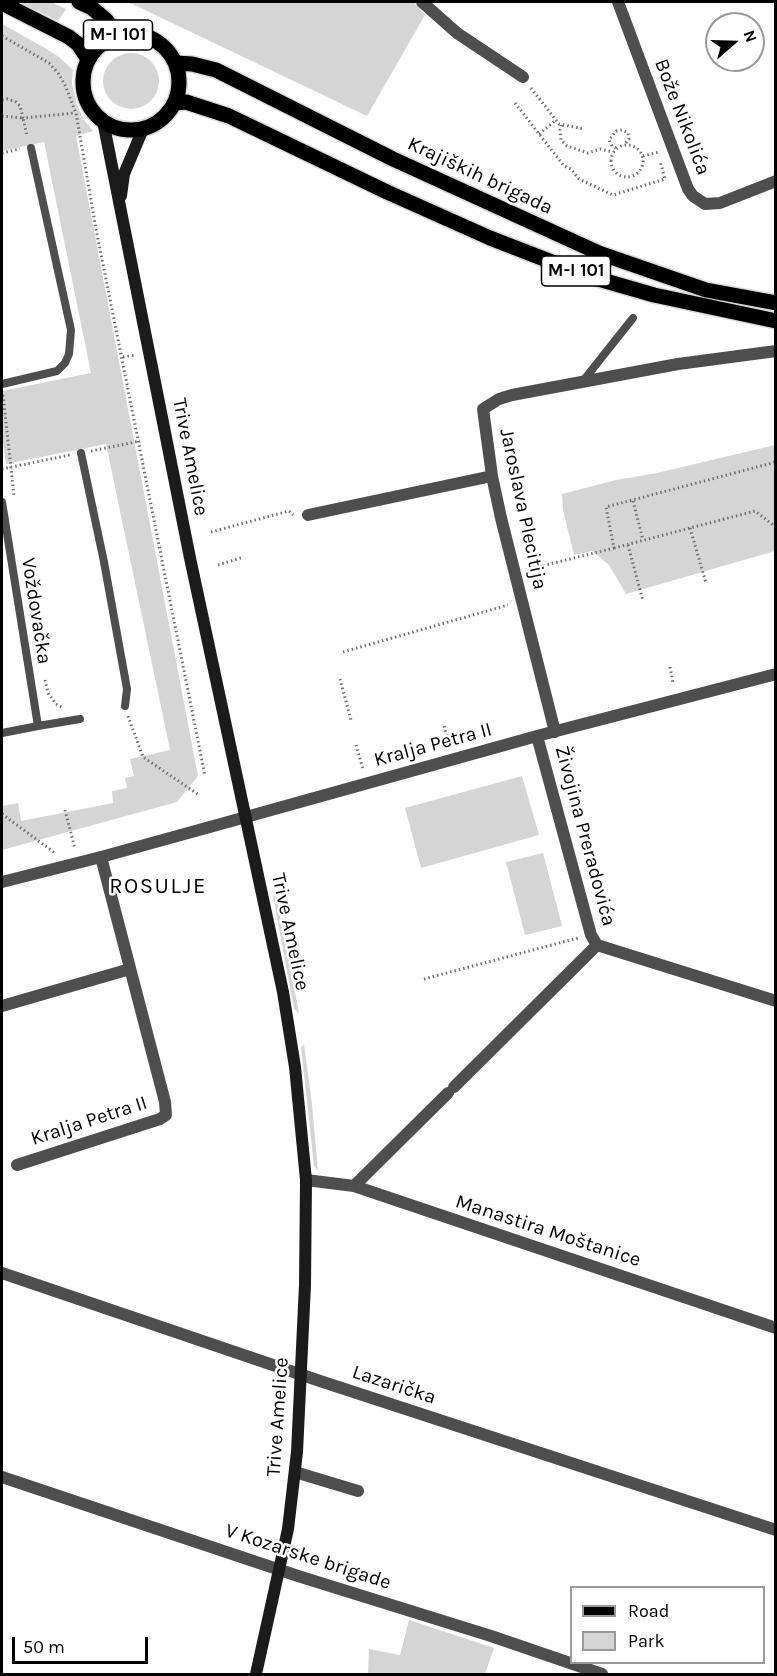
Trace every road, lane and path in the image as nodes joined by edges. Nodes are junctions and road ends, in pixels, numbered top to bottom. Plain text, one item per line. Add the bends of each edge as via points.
1 (80, 2) edge
2 (422, 2) edge
3 (618, 2) edge
4 (2, 3) edge
5 (118, 35) junction
6 (2, 36) edge
7 (88, 59) junction
8 (176, 63) junction
9 (523, 77) joint
10 (2, 100) edge
11 (175, 103) junction
12 (514, 103) dead end
13 (76, 113) junction
14 (2, 116) edge
15 (23, 118) junction
16 (556, 120) junction
17 (103, 121) junction
18 (562, 125) junction
19 (143, 129) junction
20 (584, 129) dead end
21 (539, 134) junction
22 (28, 138) dead end
23 (625, 144) junction
24 (31, 148) dead end
25 (615, 150) junction
26 (657, 153) dead end
27 (776, 181) edge
28 (120, 206) junction
29 (776, 303) edge
30 (633, 318) dead end
31 (776, 321) edge
32 (776, 351) edge
33 (583, 381) junction
34 (2, 384) edge
35 (2, 389) edge
36 (140, 441) junction
37 (81, 453) junction
38 (776, 462) edge
39 (10, 468) junction
40 (2, 469) edge
41 (492, 476) junction
42 (14, 497) dead end
43 (633, 501) junction
44 (2, 502) edge
45 (302, 516) joint
46 (776, 526) edge
47 (690, 528) junction
48 (211, 532) dead end
49 (643, 541) junction
50 (627, 545) junction
51 (614, 548) junction
52 (244, 557) dead end
53 (218, 565) dead end
54 (515, 573) junction
55 (706, 583) dead end
56 (643, 601) dead end
57 (522, 602) junction
58 (343, 652) dead end
59 (670, 667) dead end
60 (43, 670) dead end
61 (776, 674) edge
62 (340, 679) dead end
63 (674, 683) dead end
64 (124, 706) joint
65 (80, 719) joint
66 (351, 720) dead end
67 (38, 726) junction
68 (444, 726) dead end
69 (555, 732) junction
70 (2, 733) edge
71 (537, 736) junction
72 (356, 745) dead end
73 (450, 745) dead end
74 (363, 770) dead end
75 (205, 776) dead end
76 (199, 795) dead end
77 (65, 810) dead end
78 (2, 814) edge
79 (246, 817) junction
80 (75, 849) dead end
81 (57, 854) dead end
82 (101, 857) junction
83 (2, 882) edge
84 (594, 940) junction
85 (130, 969) junction
86 (424, 979) dead end
87 (776, 1001) edge
88 (2, 1006) edge
89 (16, 1165) dead end
90 (306, 1180) junction
91 (354, 1186) junction
92 (2, 1273) edge
93 (776, 1328) edge
94 (301, 1374) junction
95 (295, 1472) junction
96 (2, 1477) edge
97 (358, 1491) dead end
98 (776, 1530) edge
99 (279, 1570) junction
100 (570, 1663) edge
101 (573, 1664) edge
102 (256, 1674) edge
103 (602, 1674) edge

1 - 5 main road, M-I 101 via 106,20
2 - 9 street via 457,33
3 - 27 street, Bože Nikolića via 693,196 705,204 720,203
4 - 7 main road, M-I 101 via 69,37
5 - 7 main road, M-I 101 via 95,48
5 - 8 main road, M-I 101 via 146,35 168,51
6 - 13 path via 49,63 65,85
7 - 17 main road, M-I 101 via 82,89 87,104
8 - 11 main road, M-I 101 via 179,90
8 - 29 main road, Krajiških brigada / M-I 101 via 216,70 393,159 599,253 706,290
9 - 16 path
10 - 15 path via 16,102
11 - 19 main road via 166,116
11 - 31 main road, M-I 101 via 201,105 229,116 490,238 588,276 654,295
12 - 21 path
13 - 15 path
13 - 36 path
14 - 15 path
15 - 22 path
16 - 18 path
16 - 21 path
17 - 19 main road via 124,130
17 - 28 main road, Trive Amelice
18 - 20 path
18 - 25 path via 561,140 567,146 588,153
19 - 28 main road, Trive Amelice via 124,174
21 - 26 path via 579,180 614,195 664,179
23 - 25 path
23 - 25 path via 628,133 616,131 609,140
23 - 25 path via 635,146 642,154 643,163 636,174 622,177 614,171 611,162
24 - 34 lane via 71,330 69,354 57,371
28 - 79 main road, Trive Amelice
30 - 33 lane
32 - 33 street, Jaroslava Plecitija
33 - 41 street, Jaroslava Plecitija via 512,394 483,409
35 - 39 path
36 - 37 path
36 - 75 path
37 - 39 path
37 - 64 lane via 127,689
38 - 43 path
39 - 40 path
39 - 42 path
41 - 45 street
41 - 54 street, Jaroslava Plecitija
43 - 49 path
43 - 51 path via 606,507
44 - 67 lane, Voždovačka
45 - 48 path via 289,511
46 - 47 path via 755,511
47 - 49 path
47 - 55 path
49 - 50 path
50 - 51 path
50 - 56 path
51 - 54 path
52 - 53 path
54 - 57 street, Jaroslava Plecitija
57 - 58 path
57 - 69 street, Jaroslava Plecitija
59 - 63 path
60 - 65 path via 48,693 56,704
61 - 69 street, Kralja Petra II
62 - 66 path
64 - 76 path via 143,757
65 - 67 lane
67 - 70 lane
68 - 73 path
69 - 71 street, Kralja Petra II
71 - 79 street, Kralja Petra II
71 - 84 street, Živojina Preradovića
72 - 74 path
77 - 80 path
78 - 81 path
79 - 82 street, Kralja Petra II
79 - 90 main road, Trive Amelice via 290,1029
82 - 83 street, Kralja Petra II
82 - 85 street, Kralja Petra II
84 - 86 path
84 - 87 street, Živojina Preradovića
84 - 91 street, Živojina Preradovića
85 - 88 street
85 - 89 street, Kralja Petra II via 166,1115
90 - 91 street, Manastira Moštanice
90 - 94 main road, Trive Amelice
91 - 93 street, Manastira Moštanice
92 - 94 street, Lazarička
94 - 95 main road, Trive Amelice
94 - 98 street, Lazarička
95 - 97 street
95 - 99 main road, Trive Amelice
96 - 99 street, V Kozarske brigade
99 - 100 street, V Kozarske brigade
99 - 102 main road, Trive Amelice
101 - 103 street, V Kozarske brigade

